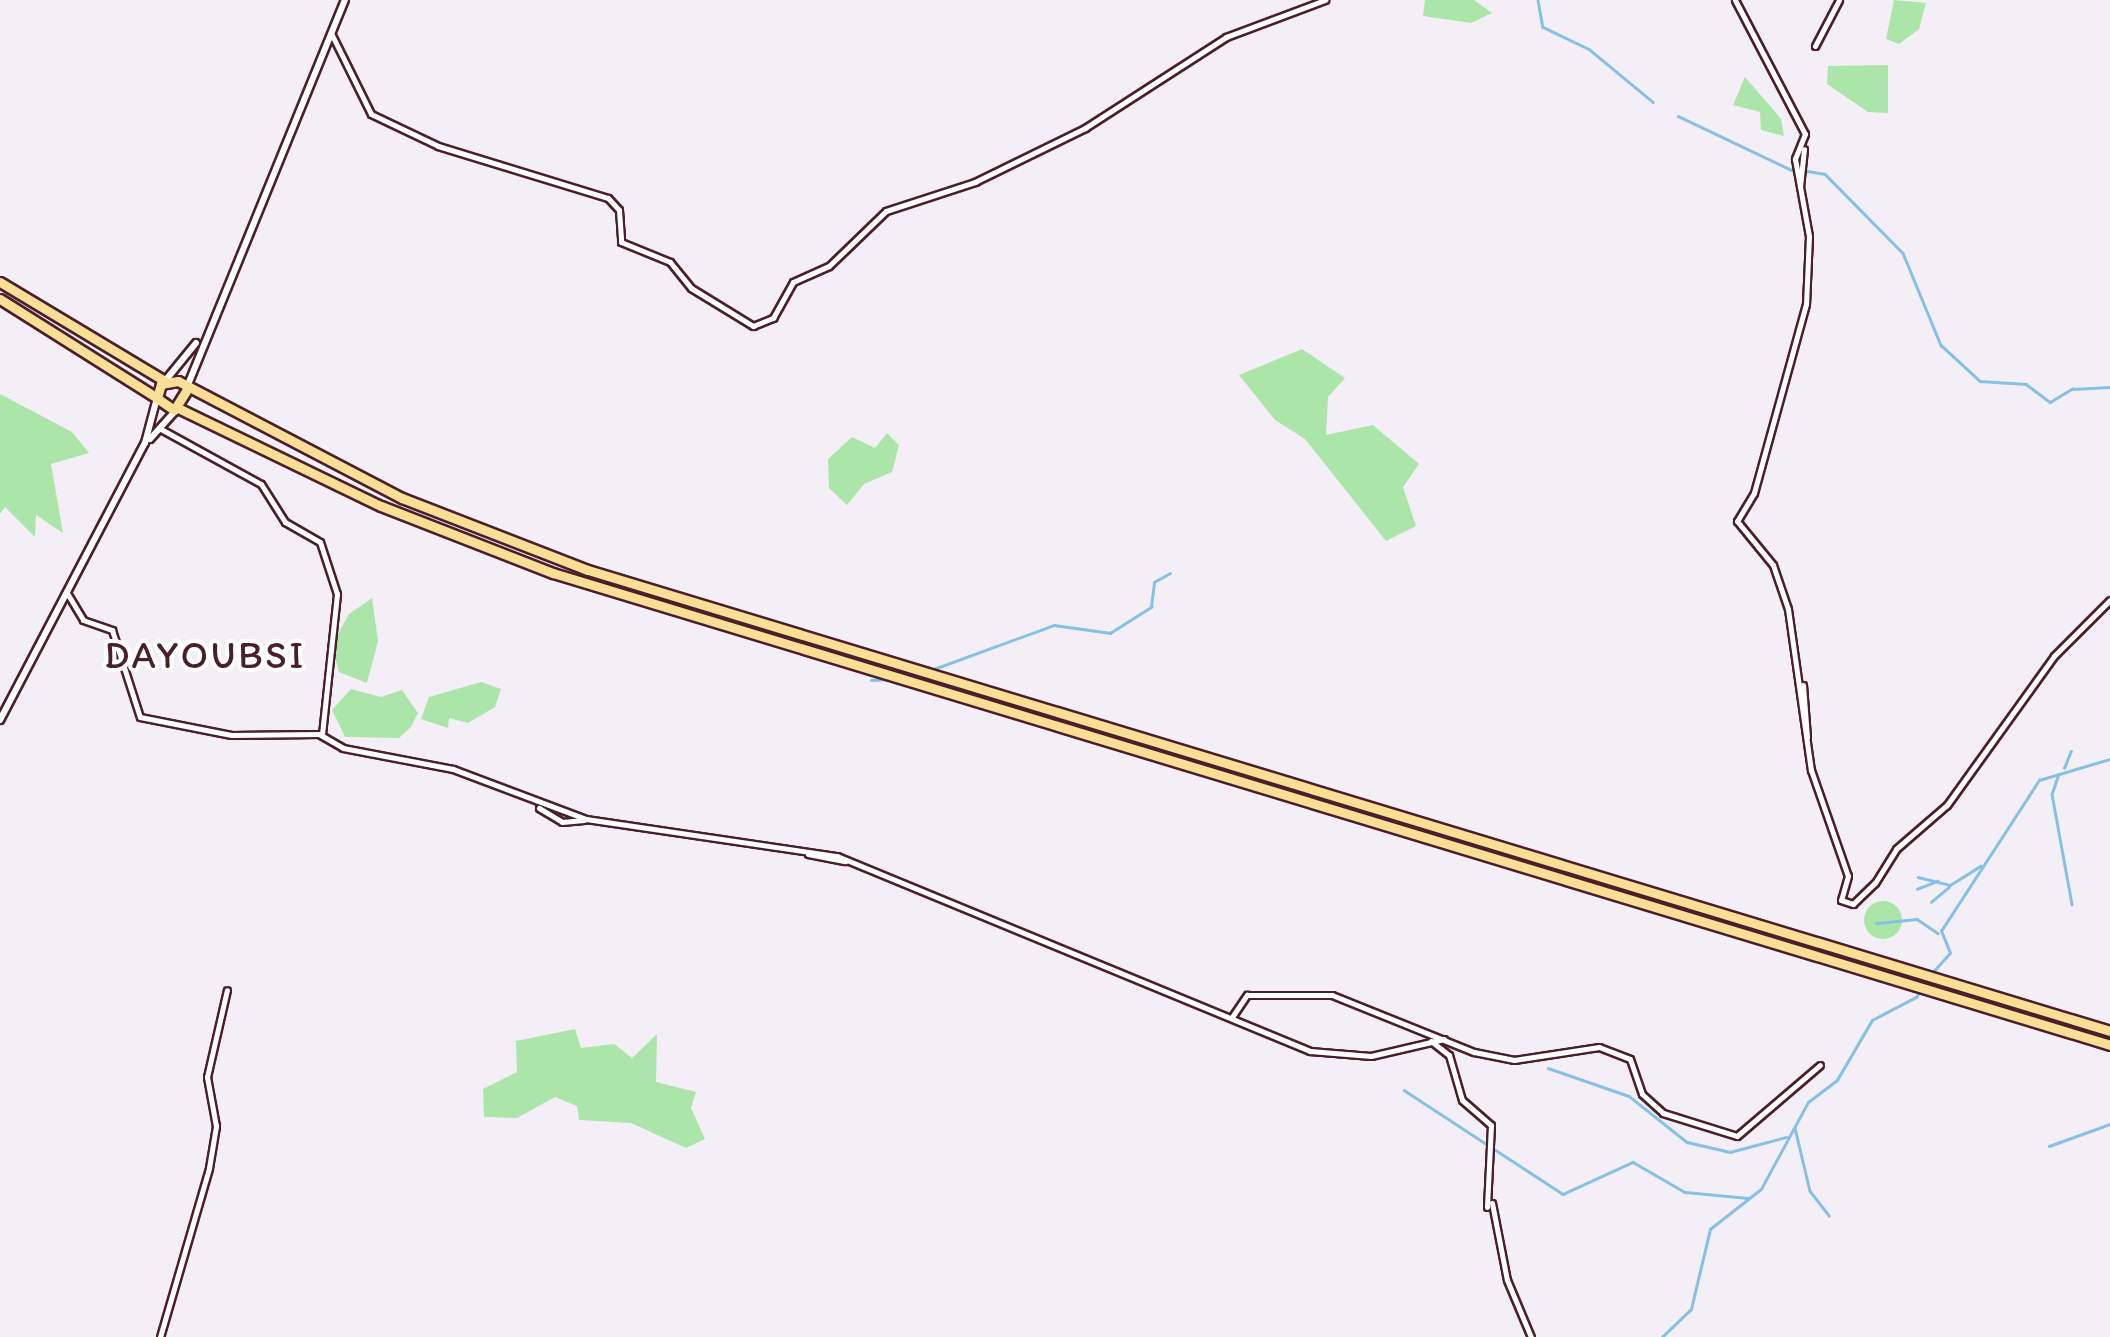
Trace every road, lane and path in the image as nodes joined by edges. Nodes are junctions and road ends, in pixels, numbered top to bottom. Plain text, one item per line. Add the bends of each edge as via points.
1 (344, 0) edge
2 (1325, 0) edge
3 (1735, 0) edge
4 (1839, 0) edge
5 (331, 33) junction
6 (1815, 46) dead end
7 (0, 282) edge
8 (0, 299) edge
9 (200, 338) junction
10 (165, 381) junction
11 (186, 391) junction
12 (156, 398) junction
13 (178, 408) junction
14 (159, 428) junction
15 (146, 443) junction
16 (66, 593) junction
17 (2110, 600) edge
18 (0, 720) edge
19 (322, 736) junction
20 (226, 990) dead end
21 (1232, 1017) junction
22 (1423, 1030) junction
23 (2110, 1030) edge
24 (1444, 1039) junction
25 (1431, 1040) junction
26 (2110, 1045) edge
27 (1820, 1065) dead end
28 (160, 1337) edge
29 (1531, 1337) edge

1 - 5 street
2 - 5 street via 1226,37 1086,128 975,182 886,211 829,266 792,282 773,318 753,326 691,288 670,262 621,242 620,210 608,198 438,146 372,114
3 - 17 street via 1804,146 1795,159 1809,236 1806,304 1752,501 1738,521 1776,572 1810,701 1806,745 1848,876 1841,900 1852,904 1947,806 2054,656
4 - 6 street
5 - 9 street
7 - 10 highway
8 - 12 highway
9 - 10 street
9 - 11 street
10 - 11 highway
10 - 12 highway
11 - 13 highway
11 - 23 highway via 402,498 588,570
12 - 13 highway
12 - 15 street
13 - 14 street
13 - 26 highway via 382,506 553,573
14 - 15 street
14 - 19 street via 261,484 285,522 320,542 337,594
15 - 16 street
16 - 18 street
16 - 19 street via 83,620 112,630 140,717 232,735
19 - 21 street via 342,748 454,768 562,822 586,819 848,861
20 - 28 street via 207,1077 216,1119 209,1168
21 - 22 street via 1247,995 1332,995
21 - 25 street via 1310,1051 1371,1056
22 - 24 street
22 - 25 street
24 - 25 street
24 - 27 street via 1514,1060 1593,1046 1621,1053 1663,1113 1736,1136
25 - 29 street via 1448,1055 1462,1100 1491,1126 1490,1205

